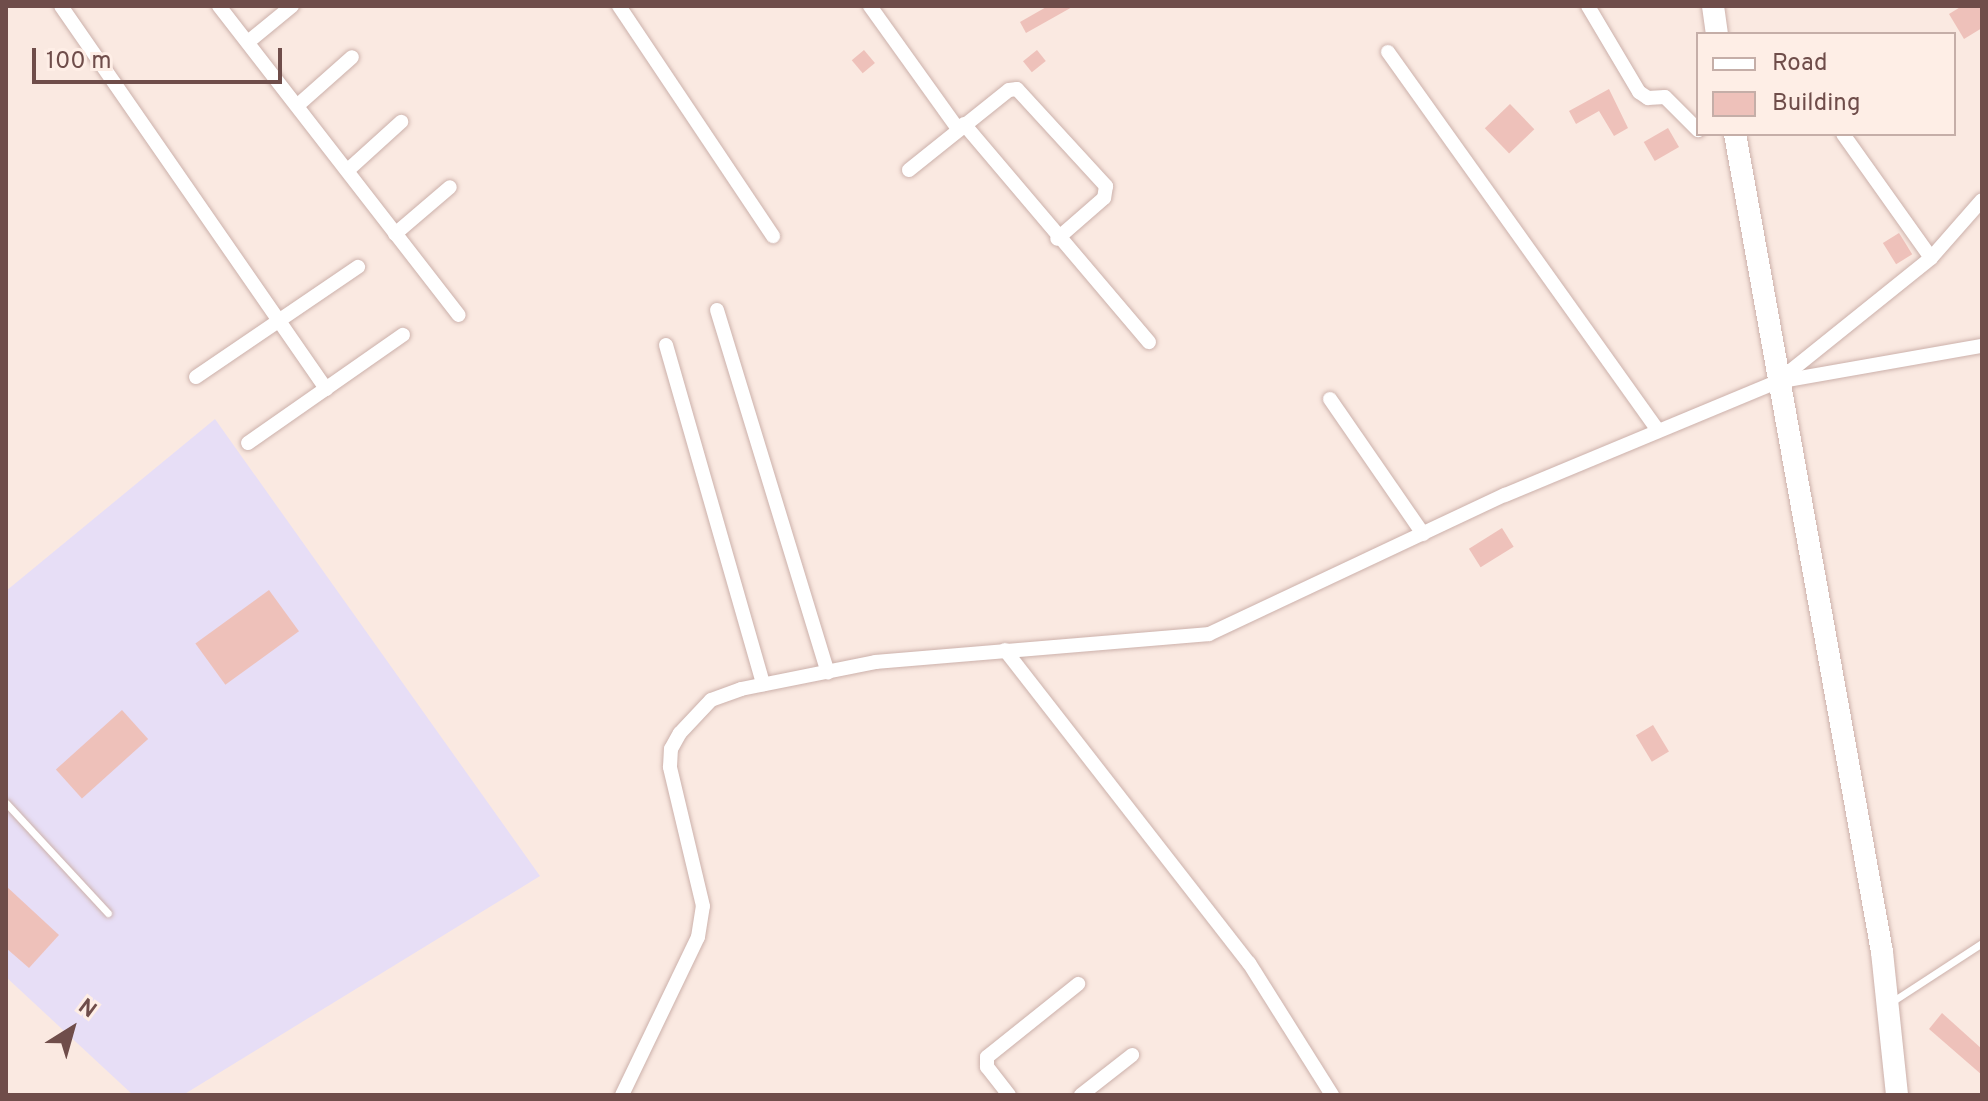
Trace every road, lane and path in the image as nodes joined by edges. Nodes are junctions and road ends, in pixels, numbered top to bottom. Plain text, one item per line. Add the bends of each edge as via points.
1 (61, 6) edge
2 (219, 6) edge
3 (292, 6) edge
4 (619, 6) edge
5 (870, 6) edge
6 (1588, 6) edge
7 (1713, 6) edge
8 (1717, 32) edge
9 (248, 42) junction
10 (1388, 52) dead end
11 (352, 57) dead end
12 (298, 105) junction
13 (401, 122) dead end
14 (961, 126) junction
15 (1696, 128) edge
16 (1735, 136) edge
17 (1844, 136) edge
18 (348, 170) junction
19 (909, 170) dead end
20 (450, 187) dead end
21 (1982, 200) edge
22 (395, 234) junction
23 (773, 236) dead end
24 (1057, 239) junction
25 (1931, 258) junction
26 (358, 267) dead end
27 (717, 310) dead end
28 (459, 315) dead end
29 (278, 321) junction
30 (403, 335) dead end
31 (1149, 342) dead end
32 (666, 345) dead end
33 (1982, 346) edge
34 (196, 377) dead end
35 (1777, 382) junction
36 (326, 389) junction
37 (1330, 399) dead end
38 (1658, 431) junction
39 (248, 443) dead end
40 (1423, 534) junction
41 (1005, 650) junction
42 (828, 672) junction
43 (763, 684) junction
44 (6, 803) edge
45 (108, 913) dead end
46 (1982, 943) edge
47 (1078, 984) dead end
48 (1888, 1005) junction
49 (1132, 1055) dead end
50 (622, 1095) edge
51 (1009, 1095) edge
52 (1081, 1095) edge
53 (1332, 1095) edge
54 (1897, 1095) edge

1 - 29 street
2 - 9 street
3 - 9 street
4 - 23 street
5 - 14 street
6 - 15 street via 1639,92 1648,98 1665,97
7 - 8 main road
9 - 12 street
10 - 38 street
11 - 12 street
12 - 18 street
13 - 18 street
14 - 19 street
14 - 24 street
14 - 24 street via 1017,89 1106,186 1104,198
16 - 35 main road
17 - 25 street
18 - 22 street
20 - 22 street
21 - 25 street
22 - 28 street
24 - 31 street
25 - 35 street
26 - 29 street
27 - 42 street
29 - 34 street
29 - 36 street
30 - 36 street
32 - 43 street
33 - 35 street
35 - 38 street
35 - 48 main road
36 - 39 street
37 - 40 street
38 - 40 street
40 - 41 street via 1209,634
41 - 42 street
41 - 53 street via 1249,963
42 - 43 street
43 - 50 street via 711,700 671,749 670,767 702,917 689,961
44 - 45 lane
46 - 48 lane
47 - 51 street via 987,1057 987,1067
48 - 54 main road
49 - 52 street

